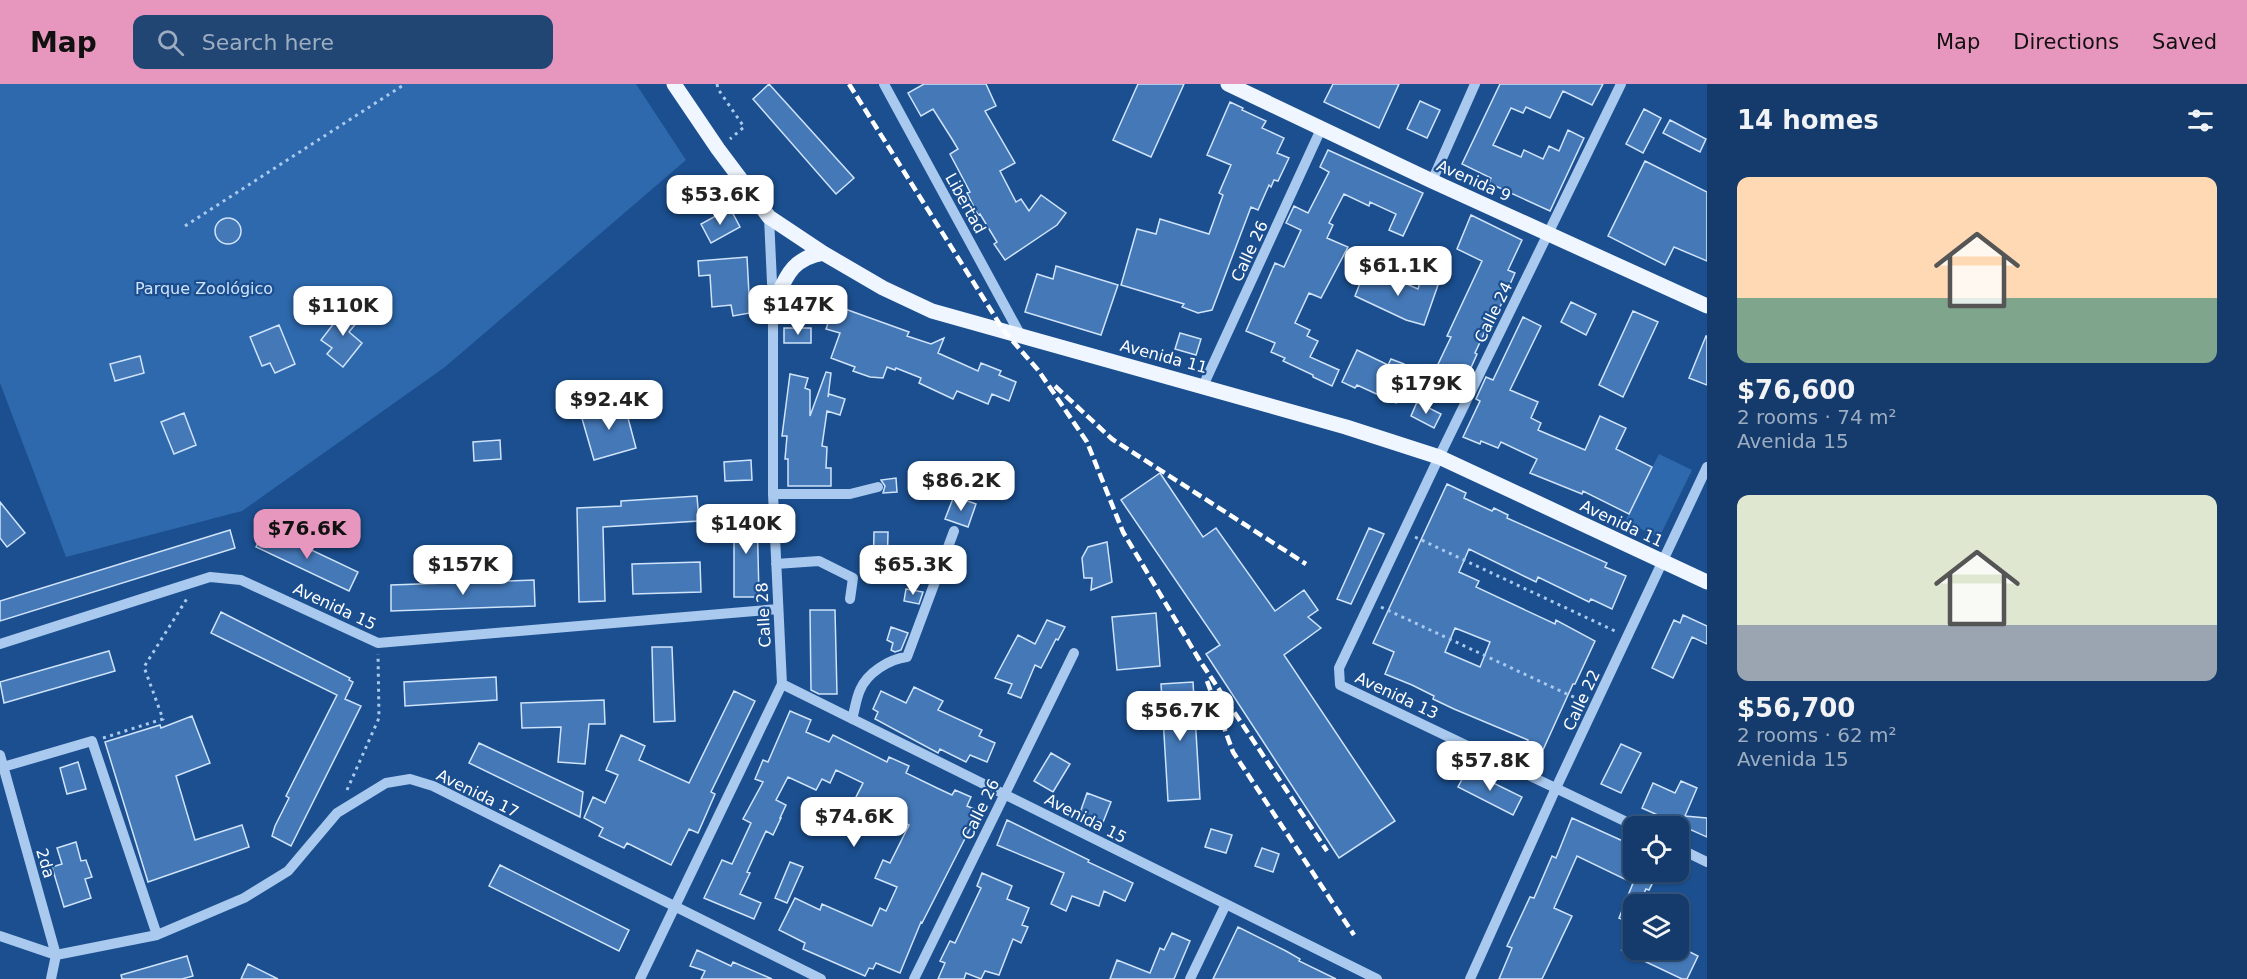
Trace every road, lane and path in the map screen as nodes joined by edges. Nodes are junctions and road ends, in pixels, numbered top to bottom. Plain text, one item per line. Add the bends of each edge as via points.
1 (405, 84) edge
2 (674, 84) edge
3 (717, 84) edge
4 (884, 84) edge
5 (1228, 84) edge
6 (1475, 84) edge
7 (1621, 84) edge
8 (1321, 129) junction
9 (718, 149) junction
10 (1432, 181) junction
11 (770, 217) junction
12 (185, 226) dead end
13 (1547, 233) junction
14 (823, 253) junction
15 (773, 306) junction
16 (1707, 306) edge
17 (1021, 336) junction
18 (1203, 386) junction
19 (1439, 457) junction
20 (1707, 467) edge
21 (878, 487) dead end
22 (773, 494) junction
23 (954, 531) dead end
24 (1404, 531) junction
25 (1662, 562) junction
26 (776, 564) junction
27 (199, 580) junction
28 (1707, 582) edge
29 (850, 599) dead end
30 (1371, 602) junction
31 (778, 609) junction
32 (1627, 637) junction
33 (378, 643) junction
34 (0, 644) edge
35 (1074, 653) dead end
36 (782, 684) junction
37 (1340, 685) joint
38 (1594, 707) junction
39 (852, 719) junction
40 (92, 741) junction
41 (0, 755) edge
42 (3, 767) junction
43 (1556, 788) junction
44 (1005, 793) junction
45 (337, 813) junction
46 (1623, 820) edge
47 (1689, 853) edge
48 (1707, 862) edge
49 (1226, 904) junction
50 (675, 907) junction
51 (157, 935) junction
52 (0, 936) edge
53 (56, 955) junction
54 (51, 979) edge
55 (640, 979) edge
56 (821, 979) edge
57 (914, 979) edge
58 (1190, 979) edge
59 (1377, 979) edge
60 (1470, 979) edge

1 - 12 path
2 - 9 main road, Avenida 11
3 - 9 path via 744,127
4 - 17 street, Libertad
5 - 8 main road, Avenida 9
6 - 10 street
7 - 13 street, Calle 24
8 - 10 main road, Avenida 9
8 - 18 street, Calle 26
9 - 11 main road, Avenida 11
10 - 13 main road, Avenida 9
11 - 14 main road, Avenida 11
11 - 15 street, Calle 28
13 - 16 main road, Avenida 9
13 - 19 street, Calle 24
14 - 15 main road via 806,256 790,271
14 - 17 main road, Avenida 11 via 932,311
15 - 22 street, Calle 28
17 - 18 main road, Avenida 11
18 - 19 main road, Avenida 11
19 - 24 street, Calle 24
19 - 25 main road, Avenida 11
20 - 25 street, Calle 22
21 - 22 street via 850,494
22 - 26 street, Calle 28
23 - 39 street via 907,657 877,669 860,688
24 - 30 street, Calle 24
24 - 32 path
25 - 28 main road, Avenida 11
25 - 32 street, Calle 22
26 - 29 street via 819,561 853,578
26 - 31 street, Calle 28
27 - 33 street, Avenida 15 via 241,580
27 - 34 street, Avenida 15
27 - 40 path via 144,667 163,719
30 - 37 street, Calle 24 via 1339,668
30 - 38 path
31 - 33 street, Avenida 15
31 - 36 street, Calle 28
32 - 38 street, Calle 22
33 - 45 path via 379,718
35 - 44 street, Calle 26
36 - 39 street, Avenida 15
36 - 50 street, Calle 28
37 - 43 street, Avenida 13
38 - 43 street, Calle 22
39 - 44 street, Avenida 15
40 - 42 street
40 - 51 street
41 - 42 street, 2da
42 - 53 street, 2da
43 - 46 street, Avenida 13
43 - 60 street, Calle 22
44 - 49 street, Avenida 15
44 - 57 street, Calle 26
45 - 50 street, Avenida 17 via 386,783 410,779 432,786
45 - 51 street, Avenida 17 via 288,871 244,898
47 - 48 street
49 - 58 street
49 - 59 street, Avenida 15
50 - 55 street, Calle 28
50 - 56 street, Avenida 17
51 - 53 street, Avenida 17
52 - 53 street, Avenida 17
53 - 54 street, 2da

